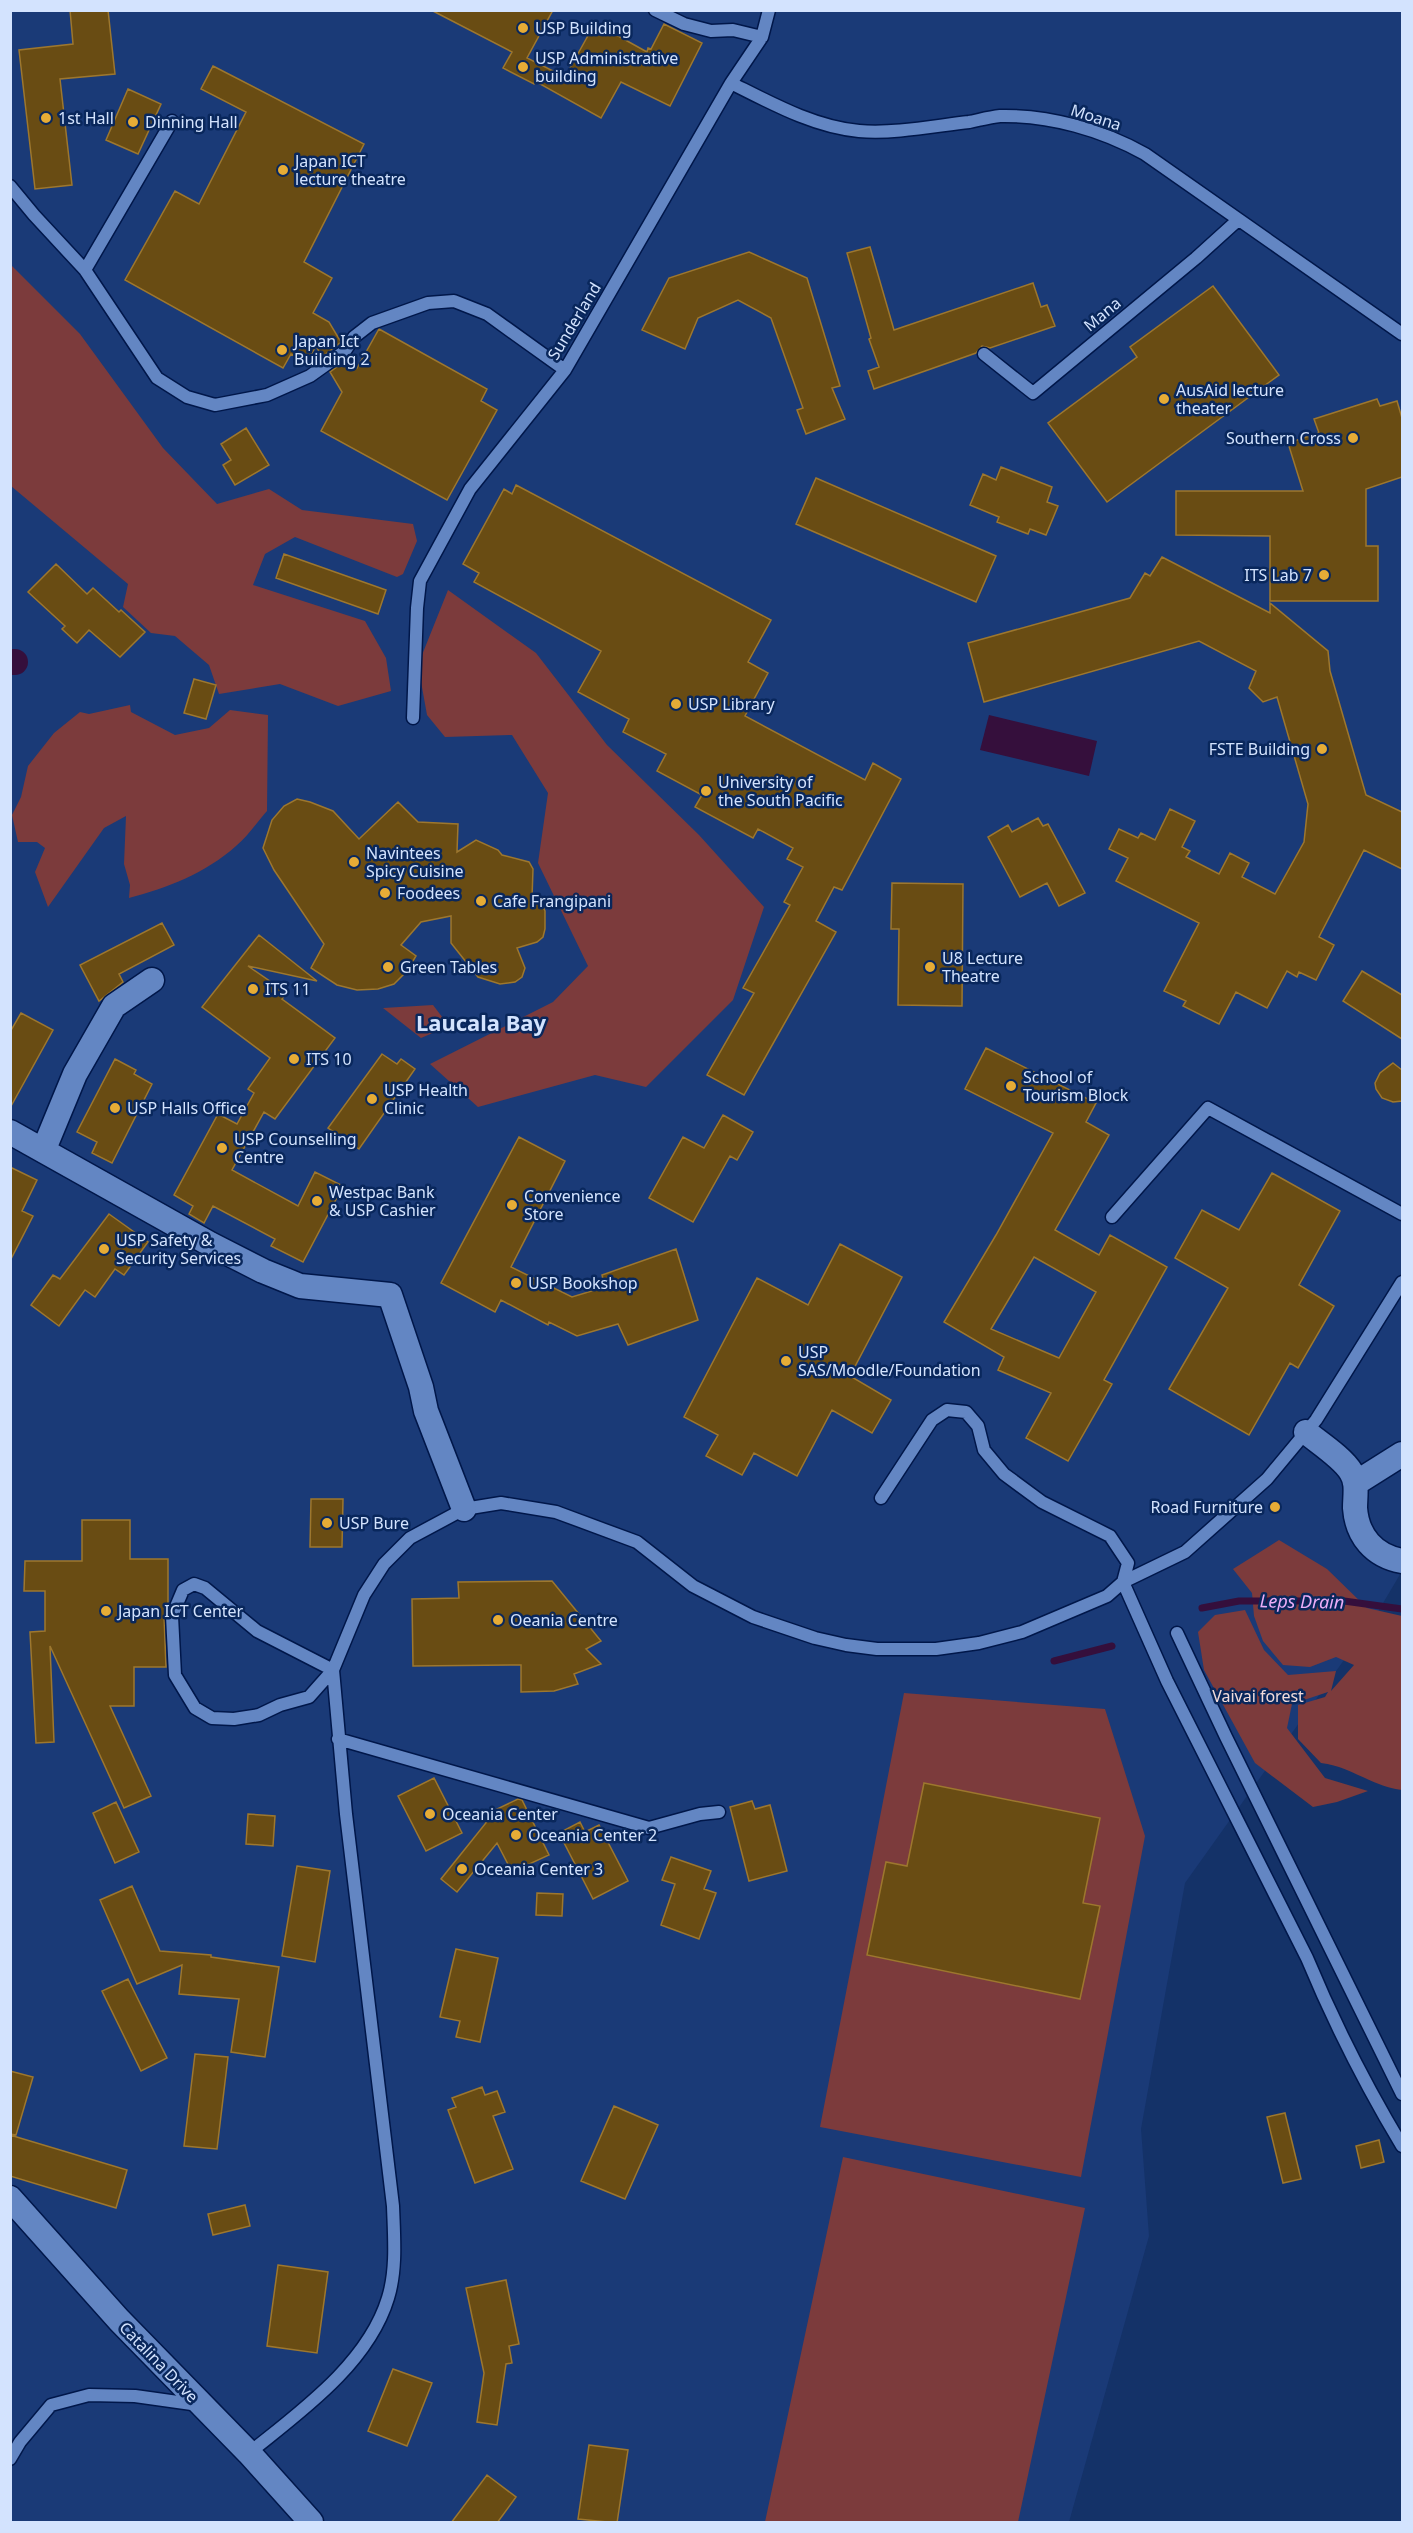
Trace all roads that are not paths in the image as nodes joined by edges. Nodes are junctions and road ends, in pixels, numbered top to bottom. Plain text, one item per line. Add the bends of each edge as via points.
1 (655, 10) edge
2 (769, 10) edge
3 (762, 37) junction
4 (731, 83) junction
5 (172, 121) dead end
6 (10, 186) edge
7 (1238, 220) junction
8 (85, 270) junction
9 (1402, 334) edge
10 (984, 354) dead end
11 (565, 370) junction
12 (413, 718) dead end
13 (152, 980) dead end
14 (10, 1132) edge
15 (44, 1149) junction
16 (1402, 1214) edge
17 (1112, 1217) dead end
18 (1402, 1282) edge
19 (1306, 1432) junction
20 (1402, 1454) edge
21 (1356, 1483) junction
22 (881, 1498) dead end
23 (464, 1509) junction
24 (1402, 1561) edge
25 (1123, 1582) junction
26 (1177, 1633) dead end
27 (333, 1670) junction
28 (338, 1739) junction
29 (719, 1812) dead end
30 (1402, 2094) edge
31 (1402, 2146) edge
32 (10, 2198) edge
33 (201, 2405) junction
34 (249, 2453) junction
35 (10, 2459) edge
36 (311, 2523) edge

1 - 3 lane via 711,31 733,30
2 - 3 lane, Sunderland
3 - 4 lane, Sunderland
4 - 7 lane, Moana via 842,129 892,130 999,116 1057,122 1130,146
4 - 11 lane, Sunderland
5 - 8 lane
6 - 8 lane
7 - 9 lane, Moana
7 - 10 lane, Mana via 1033,393
8 - 11 lane via 157,378 187,397 215,405 267,395 310,376 345,351 354,337 372,323 428,303 454,301 487,314
11 - 12 lane, Sunderland via 470,489 420,581
13 - 15 street via 114,1006 75,1074
14 - 15 street
15 - 23 street via 263,1271 300,1286 390,1295 426,1411
16 - 17 lane via 1208,1108
18 - 19 lane
19 - 21 street via 1350,1470
19 - 25 lane via 1267,1479 1185,1552
20 - 21 street
21 - 24 street via 1357,1526 1362,1536 1371,1548
22 - 25 lane via 932,1420 947,1410 966,1412 978,1426 984,1450 1004,1474 1042,1502 1110,1536 1128,1563
23 - 25 lane via 501,1503 555,1512 638,1542 693,1586 753,1617 846,1645 936,1648 979,1643 1054,1619 1107,1596
23 - 27 lane via 410,1538 384,1564 364,1595
25 - 31 lane via 1167,1681 1307,1958 1325,2002
26 - 30 lane
27 - 27 lane via 309,1697 259,1715 212,1718 195,1708 175,1675 172,1616 183,1590 194,1584 205,1588 257,1631
27 - 28 lane
28 - 29 lane via 650,1828
28 - 34 lane via 393,2206 394,2261 389,2296 376,2330 321,2394
32 - 33 street, Catalina Drive
33 - 34 street, Catalina Drive
33 - 35 lane via 135,2396 89,2395 51,2405
34 - 36 street, Catalina Drive

